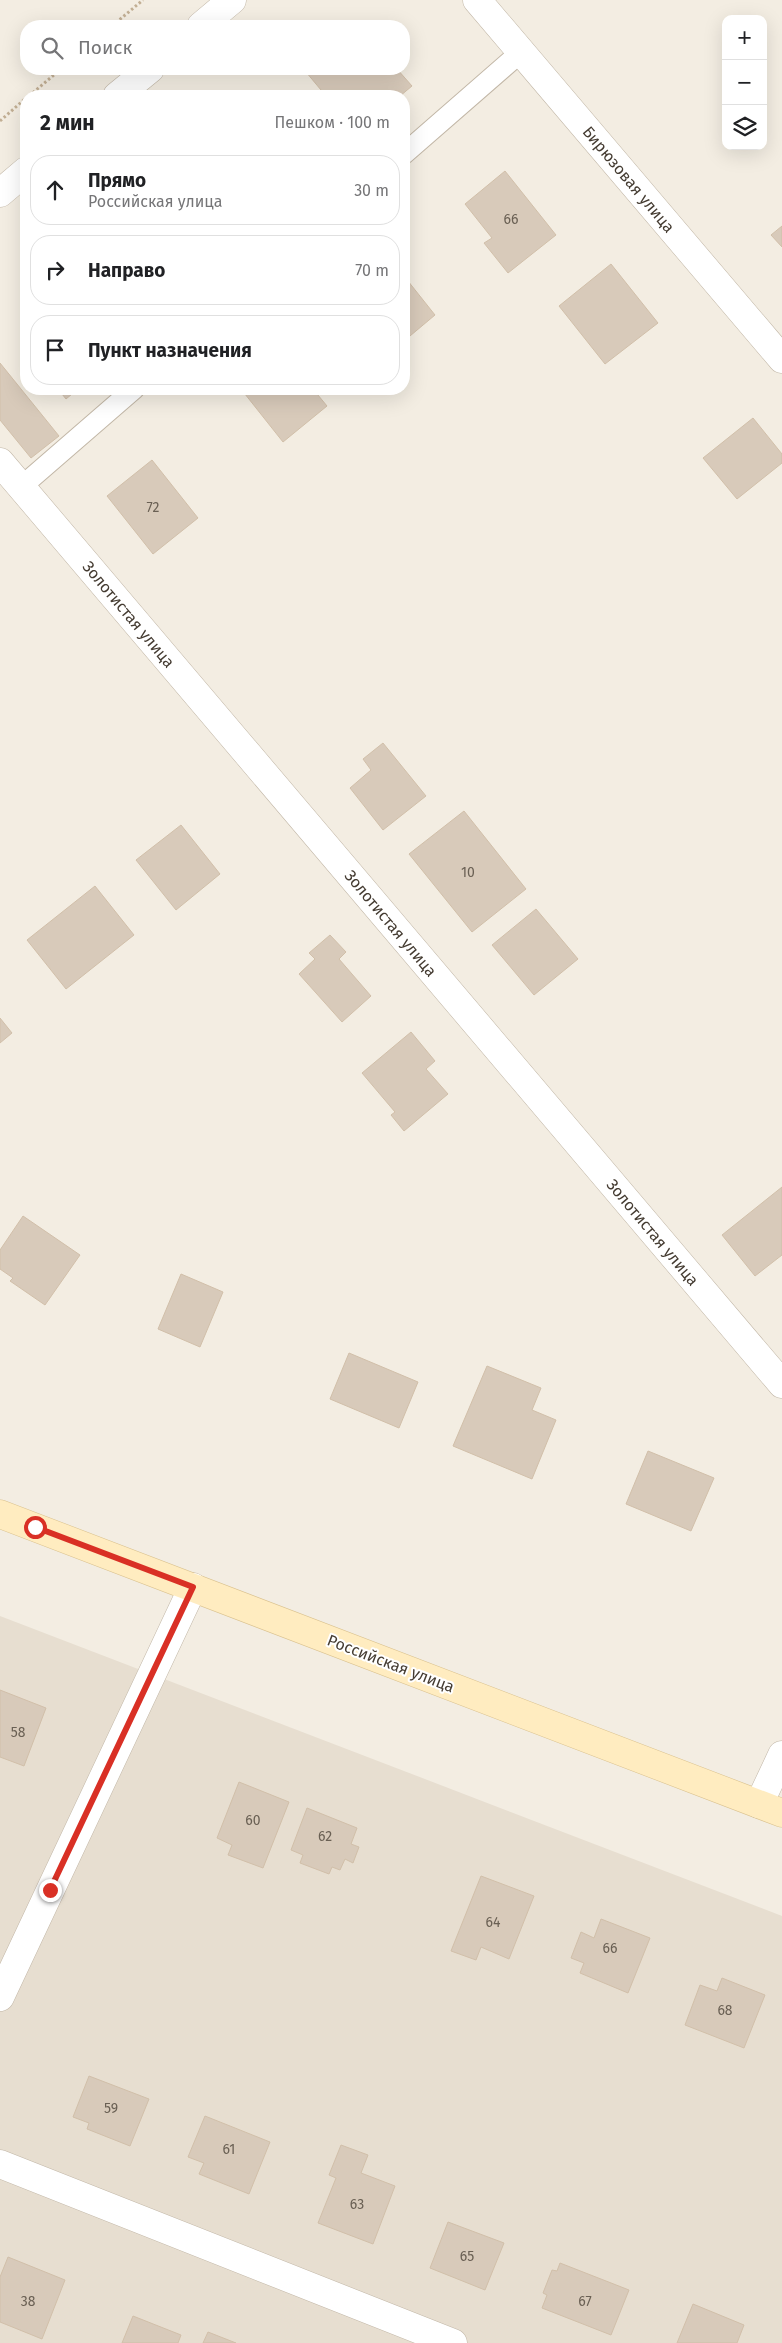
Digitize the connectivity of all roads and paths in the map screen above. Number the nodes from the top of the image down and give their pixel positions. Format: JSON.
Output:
{"nodes":[{"id":1,"x":143,"y":0,"type":"edge"},
{"id":2,"x":232,"y":0,"type":"edge"},
{"id":3,"x":477,"y":0,"type":"edge"},
{"id":4,"x":119,"y":20,"type":"edge"},
{"id":5,"x":208,"y":20,"type":"edge"},
{"id":6,"x":521,"y":52,"type":"junction"},
{"id":7,"x":54,"y":75,"type":"edge"},
{"id":8,"x":142,"y":75,"type":"edge"},
{"id":9,"x":36,"y":90,"type":"edge"},
{"id":10,"x":124,"y":90,"type":"edge"},
{"id":11,"x":20,"y":104,"type":"edge"},
{"id":12,"x":0,"y":120,"type":"edge"},
{"id":13,"x":410,"y":149,"type":"edge"},
{"id":14,"x":20,"y":176,"type":"edge"},
{"id":15,"x":0,"y":193,"type":"edge"},
{"id":16,"x":782,"y":358,"type":"edge"},
{"id":17,"x":127,"y":395,"type":"edge"},
{"id":18,"x":0,"y":462,"type":"edge"},
{"id":19,"x":21,"y":487,"type":"junction"},
{"id":20,"x":782,"y":1384,"type":"edge"},
{"id":21,"x":0,"y":1514,"type":"edge"},
{"id":22,"x":193,"y":1587,"type":"junction"},
{"id":23,"x":782,"y":1755,"type":"edge"},
{"id":24,"x":770,"y":1809,"type":"edge"},
{"id":25,"x":0,"y":1996,"type":"edge"},
{"id":26,"x":0,"y":2164,"type":"edge"},
{"id":27,"x":453,"y":2343,"type":"edge"}],
"edges":[{"from":1,"to":4,"type":"path"},
{"from":2,"to":5,"type":"street"},
{"from":3,"to":6,"type":"street","name":"Бирюзовая улица"},
{"from":6,"to":13,"type":"lane"},
{"from":6,"to":16,"type":"street","name":"Бирюзовая улица"},
{"from":7,"to":9,"type":"path"},
{"from":8,"to":10,"type":"street"},
{"from":11,"to":12,"type":"path"},
{"from":14,"to":15,"type":"street"},
{"from":17,"to":19,"type":"lane"},
{"from":18,"to":19,"type":"street","name":"Золотистая улица"},
{"from":19,"to":20,"type":"street","name":"Золотистая улица"},
{"from":21,"to":22,"type":"main road","name":"Российская улица"},
{"from":22,"to":24,"type":"main road","name":"Российская улица"},
{"from":22,"to":25,"type":"street"},
{"from":23,"to":24,"type":"street"},
{"from":26,"to":27,"type":"street"}]}
